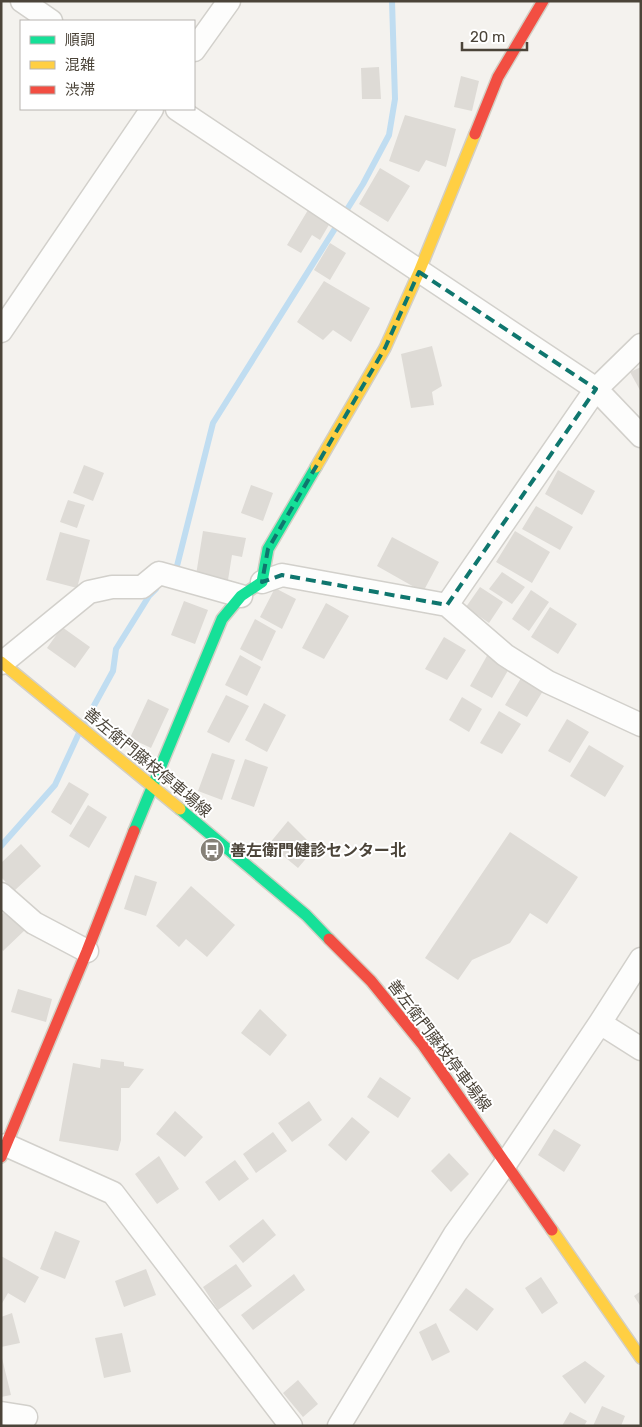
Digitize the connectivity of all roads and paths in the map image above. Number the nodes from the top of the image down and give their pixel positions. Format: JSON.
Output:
{"nodes":[{"id":1,"x":22,"y":1,"type":"edge"},
{"id":2,"x":229,"y":1,"type":"edge"},
{"id":3,"x":542,"y":1,"type":"edge"},
{"id":4,"x":49,"y":20,"type":"edge"},
{"id":5,"x":195,"y":49,"type":"edge"},
{"id":6,"x":151,"y":110,"type":"edge"},
{"id":7,"x":178,"y":110,"type":"edge"},
{"id":8,"x":419,"y":272,"type":"junction"},
{"id":9,"x":1,"y":332,"type":"edge"},
{"id":10,"x":641,"y":344,"type":"edge"},
{"id":11,"x":596,"y":389,"type":"junction"},
{"id":12,"x":641,"y":436,"type":"edge"},
{"id":13,"x":262,"y":582,"type":"junction"},
{"id":14,"x":241,"y":596,"type":"junction"},
{"id":15,"x":447,"y":605,"type":"junction"},
{"id":16,"x":2,"y":663,"type":"edge"},
{"id":17,"x":641,"y":725,"type":"edge"},
{"id":18,"x":152,"y":785,"type":"junction"},
{"id":19,"x":1,"y":894,"type":"edge"},
{"id":20,"x":87,"y":951,"type":"junction"},
{"id":21,"x":641,"y":959,"type":"edge"},
{"id":22,"x":600,"y":1023,"type":"junction"},
{"id":23,"x":641,"y":1049,"type":"edge"},
{"id":24,"x":4,"y":1151,"type":"edge"},
{"id":25,"x":506,"y":1163,"type":"junction"},
{"id":26,"x":641,"y":1358,"type":"edge"},
{"id":27,"x":1,"y":1413,"type":"edge"},
{"id":28,"x":26,"y":1416,"type":"dead end"},
{"id":29,"x":290,"y":1426,"type":"edge"},
{"id":30,"x":339,"y":1426,"type":"edge"}],
"edges":[{"from":1,"to":4,"type":"street"},
{"from":2,"to":5,"type":"street"},
{"from":3,"to":8,"type":"street"},
{"from":6,"to":9,"type":"street"},
{"from":7,"to":8,"type":"street"},
{"from":8,"to":11,"type":"street"},
{"from":8,"to":13,"type":"street"},
{"from":10,"to":11,"type":"street"},
{"from":11,"to":12,"type":"street"},
{"from":11,"to":15,"type":"street"},
{"from":13,"to":14,"type":"street"},
{"from":13,"to":15,"type":"street"},
{"from":14,"to":16,"type":"street"},
{"from":14,"to":18,"type":"street"},
{"from":15,"to":17,"type":"street"},
{"from":16,"to":18,"type":"street","name":"善左衛門藤枝停車場線"},
{"from":18,"to":20,"type":"street"},
{"from":18,"to":25,"type":"street","name":"善左衛門藤枝停車場線"},
{"from":19,"to":20,"type":"street"},
{"from":20,"to":24,"type":"street"},
{"from":21,"to":22,"type":"street"},
{"from":22,"to":23,"type":"street"},
{"from":22,"to":25,"type":"street"},
{"from":24,"to":29,"type":"street"},
{"from":25,"to":26,"type":"street","name":"善左衛門藤枝停車場線"},
{"from":25,"to":30,"type":"street"},
{"from":27,"to":28,"type":"street"}]}
